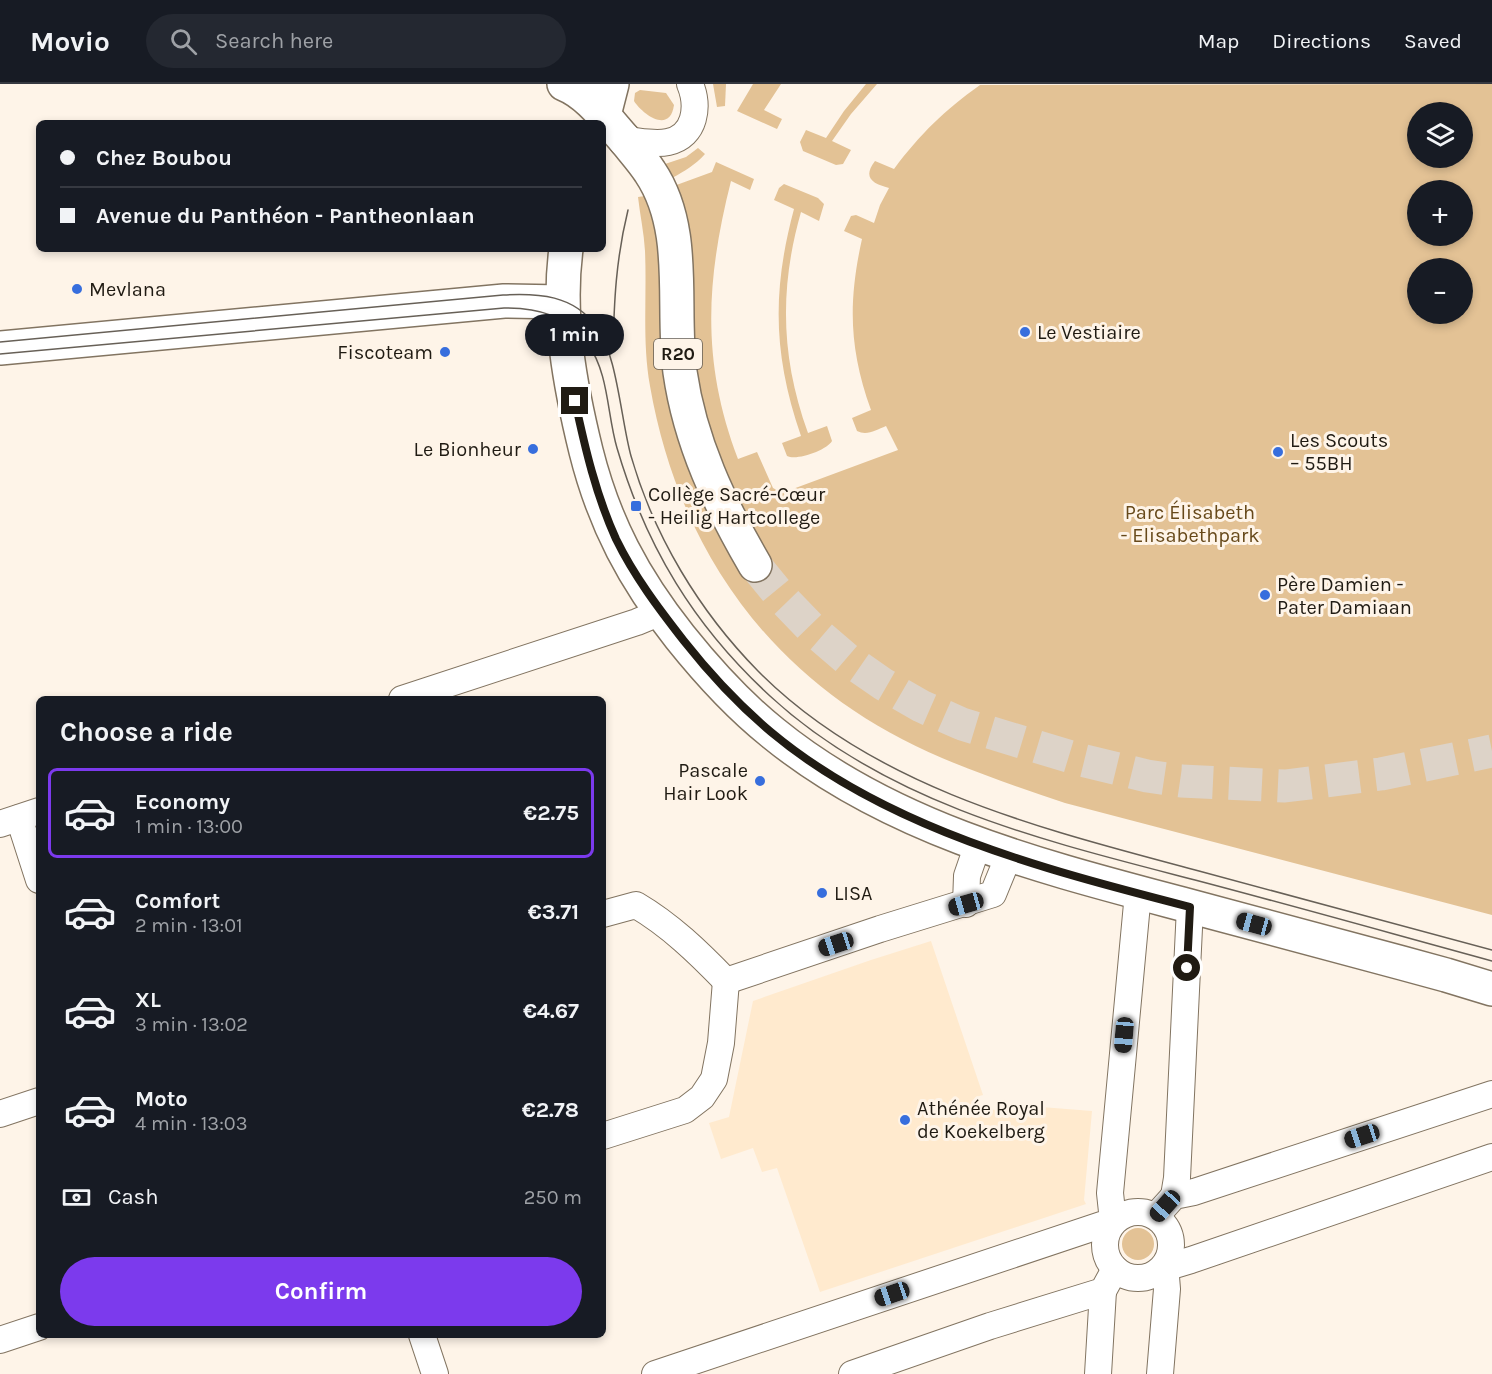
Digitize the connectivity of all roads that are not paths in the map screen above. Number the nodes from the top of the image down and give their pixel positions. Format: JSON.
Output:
{"nodes":[{"id":1,"x":564,"y":84,"type":"edge"},
{"id":2,"x":612,"y":84,"type":"edge"},
{"id":3,"x":690,"y":84,"type":"edge"},
{"id":4,"x":605,"y":120,"type":"edge"},
{"id":5,"x":610,"y":126,"type":"edge"},
{"id":6,"x":566,"y":252,"type":"edge"},
{"id":7,"x":562,"y":302,"type":"junction"},
{"id":8,"x":0,"y":348,"type":"edge"},
{"id":9,"x":755,"y":565,"type":"tunnel mouth"},
{"id":10,"x":661,"y":612,"type":"junction"},
{"id":11,"x":411,"y":696,"type":"edge"},
{"id":12,"x":19,"y":818,"type":"edge"},
{"id":13,"x":978,"y":844,"type":"junction"},
{"id":14,"x":1009,"y":855,"type":"junction"},
{"id":15,"x":36,"y":871,"type":"edge"},
{"id":16,"x":1138,"y":893,"type":"junction"},
{"id":17,"x":966,"y":904,"type":"junction"},
{"id":18,"x":1190,"y":907,"type":"junction"},
{"id":19,"x":606,"y":913,"type":"edge"},
{"id":20,"x":726,"y":981,"type":"junction"},
{"id":21,"x":1492,"y":989,"type":"edge"},
{"id":22,"x":1492,"y":1094,"type":"edge"},
{"id":23,"x":36,"y":1102,"type":"edge"},
{"id":24,"x":0,"y":1114,"type":"edge"},
{"id":25,"x":606,"y":1135,"type":"edge"},
{"id":26,"x":1492,"y":1157,"type":"edge"},
{"id":27,"x":1174,"y":1196,"type":"junction"},
{"id":28,"x":1156,"y":1216,"type":"junction"},
{"id":29,"x":1113,"y":1221,"type":"junction"},
{"id":30,"x":1165,"y":1265,"type":"junction"},
{"id":31,"x":1109,"y":1280,"type":"junction"},
{"id":32,"x":36,"y":1328,"type":"edge"},
{"id":33,"x":423,"y":1338,"type":"edge"},
{"id":34,"x":0,"y":1340,"type":"edge"},
{"id":35,"x":435,"y":1374,"type":"edge"},
{"id":36,"x":656,"y":1374,"type":"edge"},
{"id":37,"x":852,"y":1374,"type":"edge"},
{"id":38,"x":1098,"y":1374,"type":"edge"},
{"id":39,"x":1160,"y":1374,"type":"edge"}],
"edges":[{"from":1,"to":4,"type":"main road","number":"R20"},
{"from":2,"to":5,"type":"main road"},
{"from":3,"to":5,"type":"street"},
{"from":5,"to":9,"type":"main road","number":"R20"},
{"from":6,"to":7,"type":"main road"},
{"from":7,"to":8,"type":"main road"},
{"from":7,"to":10,"type":"main road"},
{"from":10,"to":11,"type":"street"},
{"from":10,"to":13,"type":"main road"},
{"from":12,"to":15,"type":"street"},
{"from":13,"to":14,"type":"main road"},
{"from":13,"to":17,"type":"street"},
{"from":14,"to":16,"type":"main road"},
{"from":14,"to":17,"type":"street"},
{"from":16,"to":18,"type":"main road"},
{"from":16,"to":29,"type":"street"},
{"from":17,"to":20,"type":"street"},
{"from":18,"to":21,"type":"main road"},
{"from":18,"to":27,"type":"street"},
{"from":19,"to":20,"type":"street"},
{"from":20,"to":25,"type":"street"},
{"from":22,"to":27,"type":"street"},
{"from":23,"to":24,"type":"street"},
{"from":26,"to":30,"type":"street"},
{"from":27,"to":28,"type":"street"},
{"from":28,"to":29,"type":"street"},
{"from":28,"to":30,"type":"street"},
{"from":29,"to":31,"type":"street"},
{"from":29,"to":36,"type":"street"},
{"from":30,"to":31,"type":"street"},
{"from":30,"to":39,"type":"street"},
{"from":31,"to":37,"type":"street"},
{"from":31,"to":38,"type":"street"},
{"from":32,"to":34,"type":"street"},
{"from":33,"to":35,"type":"street"}]}
